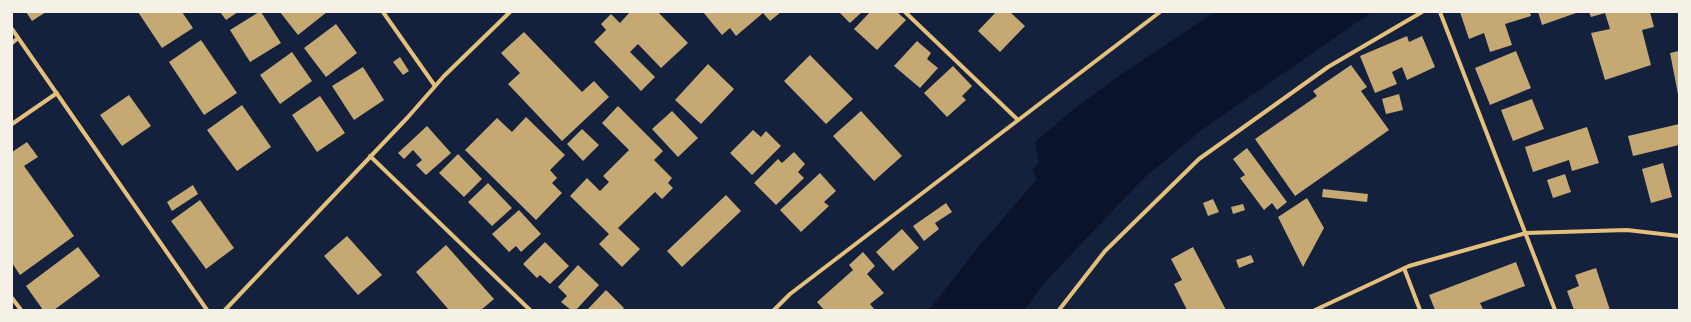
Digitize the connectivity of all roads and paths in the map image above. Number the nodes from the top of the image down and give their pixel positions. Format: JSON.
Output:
{"nodes":[{"id":1,"x":383,"y":12,"type":"edge"},
{"id":2,"x":510,"y":12,"type":"edge"},
{"id":3,"x":905,"y":12,"type":"edge"},
{"id":4,"x":1160,"y":12,"type":"edge"},
{"id":5,"x":1422,"y":12,"type":"edge"},
{"id":6,"x":1440,"y":12,"type":"edge"},
{"id":7,"x":12,"y":29,"type":"edge"},
{"id":8,"x":18,"y":38,"type":"junction"},
{"id":9,"x":12,"y":43,"type":"edge"},
{"id":10,"x":435,"y":86,"type":"junction"},
{"id":11,"x":57,"y":93,"type":"junction"},
{"id":12,"x":1018,"y":120,"type":"junction"},
{"id":13,"x":12,"y":124,"type":"edge"},
{"id":14,"x":370,"y":156,"type":"junction"},
{"id":15,"x":1526,"y":233,"type":"junction"},
{"id":16,"x":1679,"y":236,"type":"edge"},
{"id":17,"x":1404,"y":268,"type":"junction"},
{"id":18,"x":12,"y":298,"type":"edge"},
{"id":19,"x":22,"y":310,"type":"edge"},
{"id":20,"x":207,"y":310,"type":"edge"},
{"id":21,"x":225,"y":310,"type":"edge"},
{"id":22,"x":530,"y":310,"type":"edge"},
{"id":23,"x":774,"y":310,"type":"edge"},
{"id":24,"x":1059,"y":310,"type":"edge"},
{"id":25,"x":1315,"y":310,"type":"edge"},
{"id":26,"x":1420,"y":310,"type":"edge"},
{"id":27,"x":1555,"y":310,"type":"edge"}],
"edges":[{"from":1,"to":10,"type":"street"},
{"from":2,"to":10,"type":"street"},
{"from":3,"to":12,"type":"street"},
{"from":4,"to":12,"type":"street"},
{"from":5,"to":24,"type":"street"},
{"from":6,"to":15,"type":"street"},
{"from":7,"to":8,"type":"street"},
{"from":8,"to":9,"type":"street"},
{"from":8,"to":11,"type":"street"},
{"from":10,"to":14,"type":"street"},
{"from":11,"to":13,"type":"street"},
{"from":11,"to":20,"type":"street"},
{"from":12,"to":23,"type":"street"},
{"from":14,"to":21,"type":"street"},
{"from":14,"to":22,"type":"street"},
{"from":15,"to":16,"type":"street"},
{"from":15,"to":17,"type":"street"},
{"from":15,"to":27,"type":"street"},
{"from":17,"to":25,"type":"street"},
{"from":17,"to":26,"type":"street"},
{"from":18,"to":19,"type":"street"}]}
